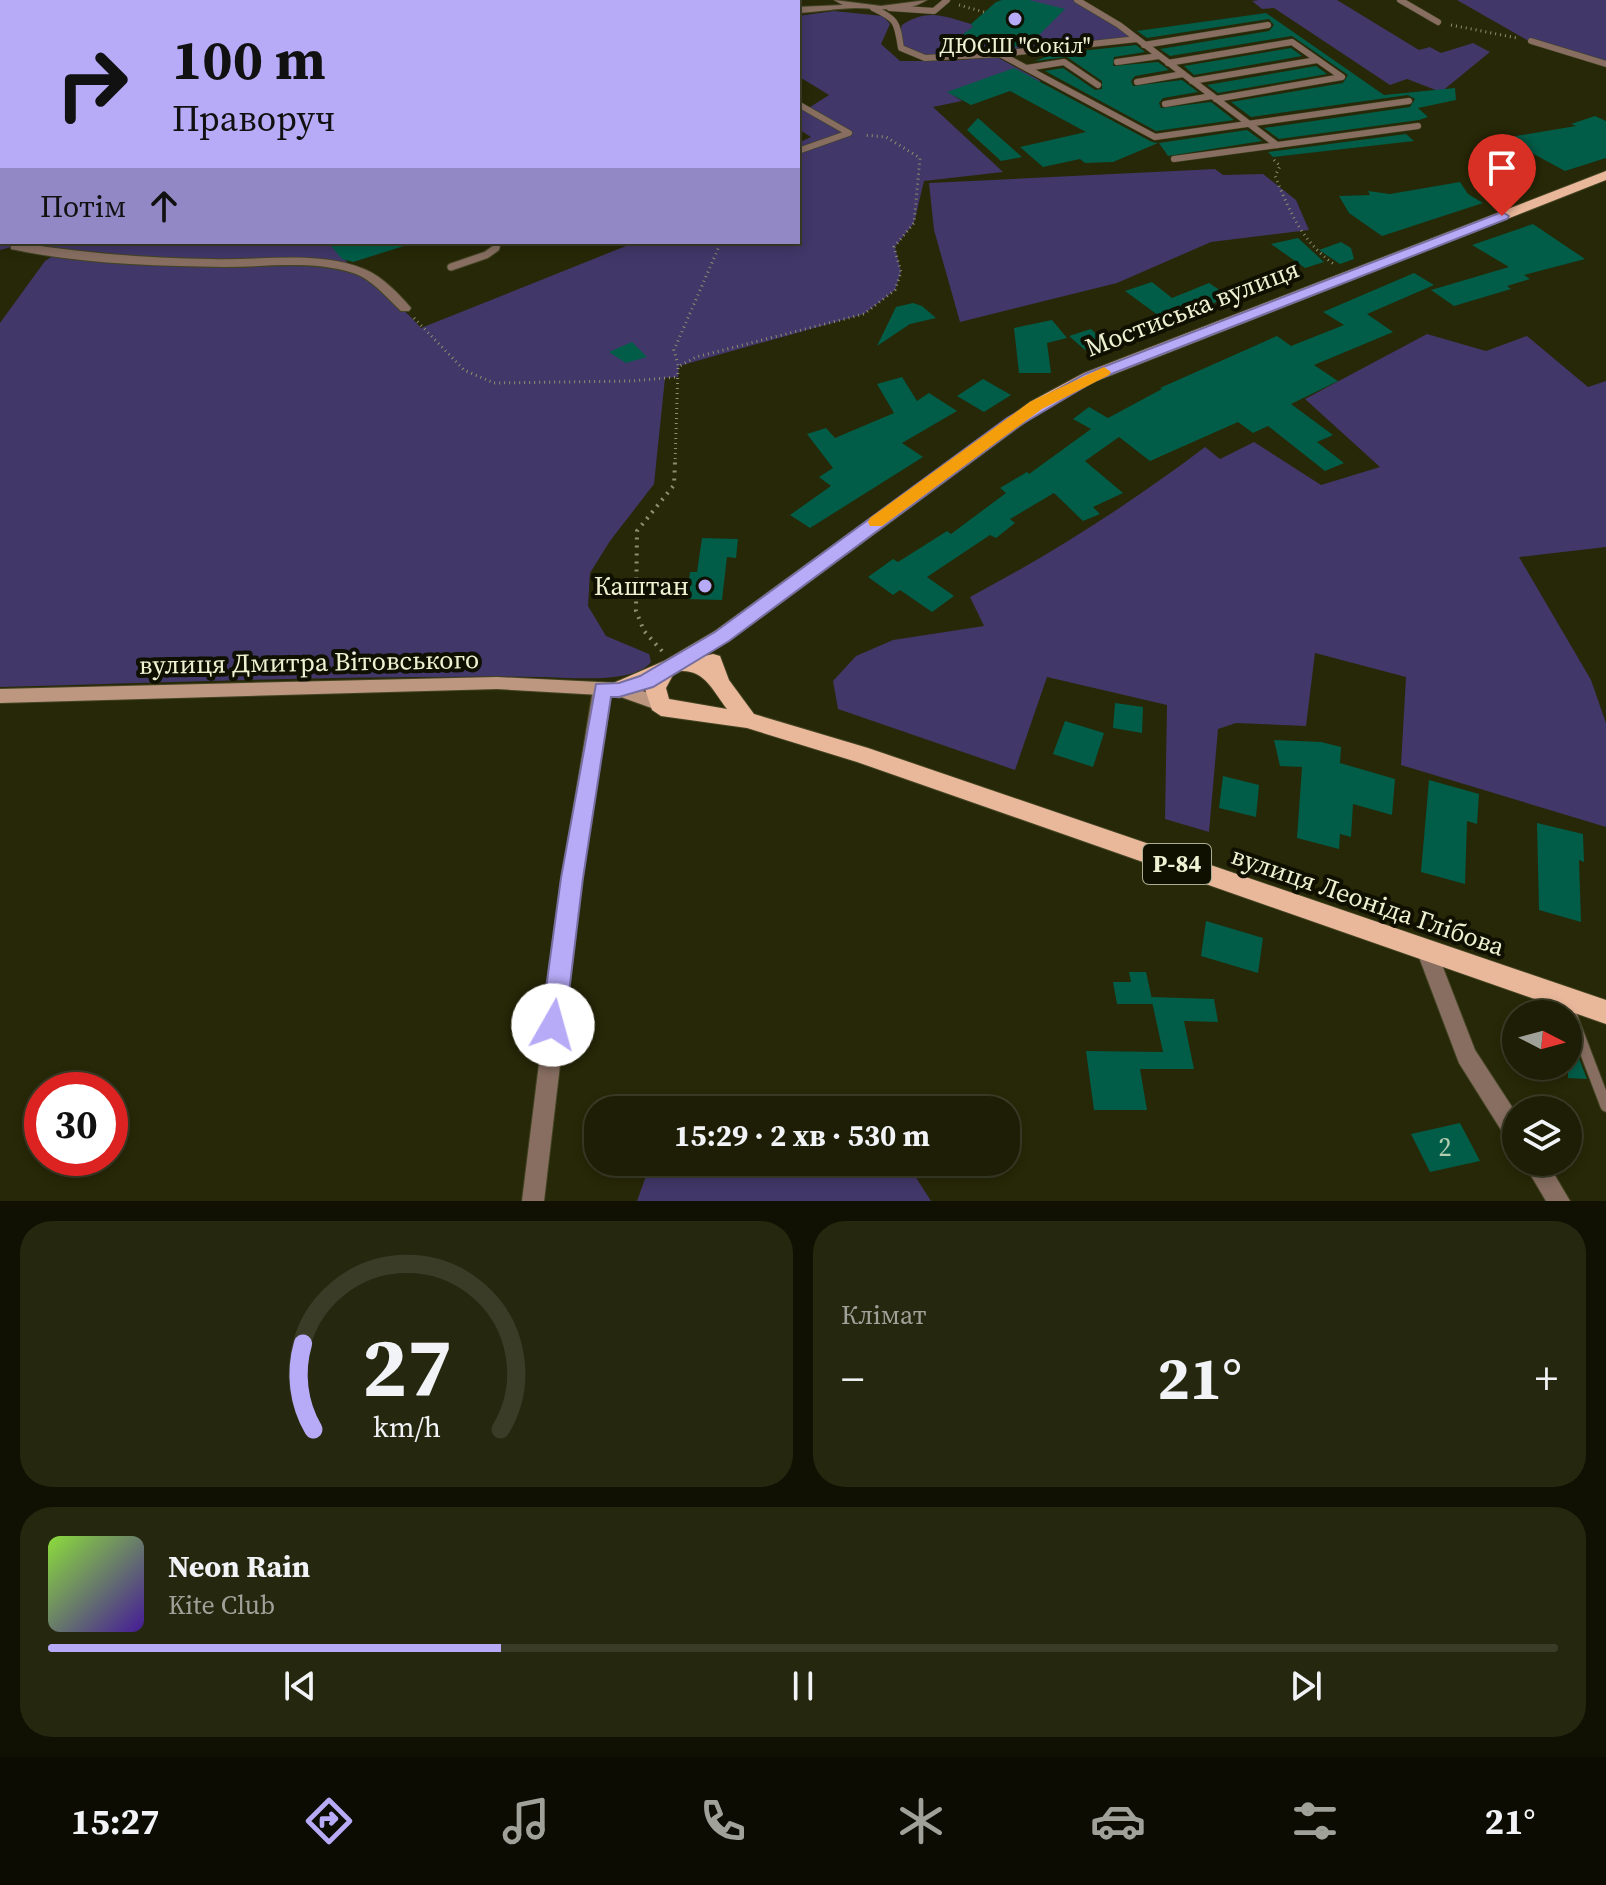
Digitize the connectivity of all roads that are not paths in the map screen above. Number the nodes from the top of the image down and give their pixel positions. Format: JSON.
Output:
{"nodes":[{"id":1,"x":813,"y":0,"type":"edge"},
{"id":2,"x":839,"y":0,"type":"edge"},
{"id":3,"x":947,"y":0,"type":"edge"},
{"id":4,"x":1077,"y":0,"type":"edge"},
{"id":5,"x":1400,"y":0,"type":"edge"},
{"id":6,"x":918,"y":4,"type":"edge"},
{"id":7,"x":860,"y":6,"type":"junction"},
{"id":8,"x":873,"y":8,"type":"junction"},
{"id":9,"x":801,"y":9,"type":"edge"},
{"id":10,"x":1438,"y":22,"type":"road end"},
{"id":11,"x":1268,"y":25,"type":"dead end"},
{"id":12,"x":898,"y":26,"type":"junction"},
{"id":13,"x":1137,"y":39,"type":"junction"},
{"id":14,"x":1531,"y":41,"type":"road end"},
{"id":15,"x":1144,"y":45,"type":"junction"},
{"id":16,"x":1000,"y":54,"type":"junction"},
{"id":17,"x":1159,"y":56,"type":"junction"},
{"id":18,"x":1317,"y":60,"type":"junction"},
{"id":19,"x":1117,"y":62,"type":"dead end"},
{"id":20,"x":1168,"y":63,"type":"junction"},
{"id":21,"x":1606,"y":64,"type":"edge"},
{"id":22,"x":1027,"y":68,"type":"junction"},
{"id":23,"x":1183,"y":74,"type":"junction"},
{"id":24,"x":1192,"y":81,"type":"junction"},
{"id":25,"x":1137,"y":82,"type":"dead end"},
{"id":26,"x":1098,"y":85,"type":"dead end"},
{"id":27,"x":1214,"y":97,"type":"junction"},
{"id":28,"x":1409,"y":101,"type":"dead end"},
{"id":29,"x":1165,"y":104,"type":"dead end"},
{"id":30,"x":800,"y":105,"type":"edge"},
{"id":31,"x":1246,"y":122,"type":"junction"},
{"id":32,"x":1418,"y":126,"type":"dead end"},
{"id":33,"x":1277,"y":145,"type":"junction"},
{"id":34,"x":800,"y":150,"type":"edge"},
{"id":35,"x":1174,"y":159,"type":"dead end"},
{"id":36,"x":1606,"y":175,"type":"edge"},
{"id":37,"x":21,"y":244,"type":"edge"},
{"id":38,"x":497,"y":244,"type":"edge"},
{"id":39,"x":0,"y":250,"type":"edge"},
{"id":40,"x":451,"y":267,"type":"dead end"},
{"id":41,"x":405,"y":308,"type":"road end"},
{"id":42,"x":722,"y":636,"type":"junction"},
{"id":43,"x":669,"y":666,"type":"junction"},
{"id":44,"x":718,"y":678,"type":"junction"},
{"id":45,"x":611,"y":690,"type":"junction"},
{"id":46,"x":0,"y":696,"type":"edge"},
{"id":47,"x":660,"y":704,"type":"junction"},
{"id":48,"x":696,"y":715,"type":"junction"},
{"id":49,"x":747,"y":720,"type":"junction"},
{"id":50,"x":1427,"y":952,"type":"junction"},
{"id":51,"x":1565,"y":997,"type":"junction"},
{"id":52,"x":1606,"y":1012,"type":"edge"},
{"id":53,"x":1606,"y":1106,"type":"edge"},
{"id":54,"x":1502,"y":1111,"type":"edge"},
{"id":55,"x":1543,"y":1176,"type":"edge"},
{"id":56,"x":533,"y":1201,"type":"edge"},
{"id":57,"x":1559,"y":1201,"type":"edge"}],
"edges":[{"from":1,"to":9,"type":"street"},
{"from":2,"to":7,"type":"street"},
{"from":3,"to":6,"type":"lane"},
{"from":4,"to":13,"type":"lane"},
{"from":5,"to":10,"type":"lane"},
{"from":6,"to":8,"type":"street"},
{"from":6,"to":12,"type":"lane"},
{"from":7,"to":8,"type":"street"},
{"from":7,"to":9,"type":"street"},
{"from":8,"to":12,"type":"lane"},
{"from":11,"to":15,"type":"lane"},
{"from":12,"to":16,"type":"lane"},
{"from":13,"to":15,"type":"lane"},
{"from":13,"to":16,"type":"lane"},
{"from":14,"to":21,"type":"lane"},
{"from":15,"to":17,"type":"lane"},
{"from":16,"to":22,"type":"lane"},
{"from":17,"to":19,"type":"lane"},
{"from":17,"to":20,"type":"lane"},
{"from":18,"to":20,"type":"lane"},
{"from":18,"to":24,"type":"lane"},
{"from":18,"to":27,"type":"lane"},
{"from":20,"to":23,"type":"lane"},
{"from":22,"to":26,"type":"lane"},
{"from":22,"to":31,"type":"lane"},
{"from":23,"to":24,"type":"lane"},
{"from":23,"to":25,"type":"lane"},
{"from":24,"to":27,"type":"lane"},
{"from":27,"to":29,"type":"lane"},
{"from":27,"to":31,"type":"lane"},
{"from":28,"to":31,"type":"lane"},
{"from":30,"to":34,"type":"lane"},
{"from":31,"to":33,"type":"lane"},
{"from":32,"to":33,"type":"lane"},
{"from":33,"to":35,"type":"lane"},
{"from":36,"to":42,"type":"main road","name":"Мостиська вулиця"},
{"from":37,"to":39,"type":"street"},
{"from":37,"to":41,"type":"street"},
{"from":38,"to":40,"type":"lane"},
{"from":42,"to":43,"type":"main road","name":"Мостиська вулиця"},
{"from":42,"to":44,"type":"main road"},
{"from":43,"to":44,"type":"main road"},
{"from":43,"to":45,"type":"main road","name":"Мостиська вулиця"},
{"from":43,"to":47,"type":"main road"},
{"from":44,"to":48,"type":"main road"},
{"from":44,"to":49,"type":"main road"},
{"from":45,"to":46,"type":"main road","name":"вулиця Дмитра Вітовського"},
{"from":45,"to":47,"type":"main road","name":"вулиця Дмитра Вітовського"},
{"from":45,"to":56,"type":"street"},
{"from":47,"to":48,"type":"main road"},
{"from":48,"to":49,"type":"main road","name":"вулиця Леоніда Глібова"},
{"from":49,"to":50,"type":"main road","name":"вулиця Леоніда Глібова","number":"Р-84"},
{"from":50,"to":51,"type":"main road","name":"вулиця Леоніда Глібова","number":"Р-84"},
{"from":50,"to":54,"type":"street"},
{"from":51,"to":52,"type":"main road","name":"вулиця Леоніда Глібова","number":"Р-84"},
{"from":51,"to":53,"type":"lane"},
{"from":55,"to":57,"type":"street"}]}
